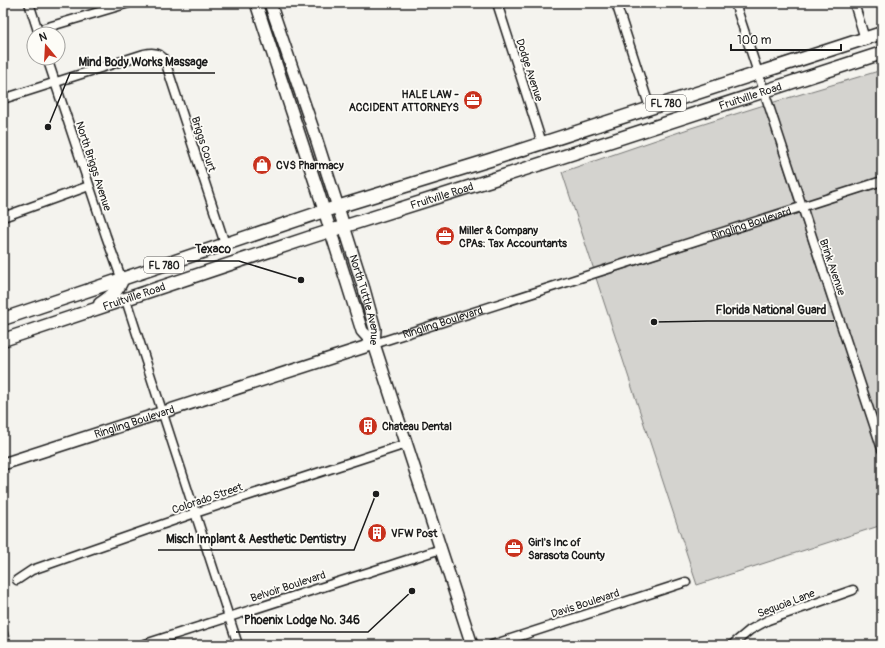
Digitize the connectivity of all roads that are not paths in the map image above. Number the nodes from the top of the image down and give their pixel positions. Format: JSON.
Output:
{"nodes":[{"id":1,"x":29,"y":3,"type":"edge"},
{"id":2,"x":129,"y":3,"type":"edge"},
{"id":3,"x":256,"y":3,"type":"edge"},
{"id":4,"x":270,"y":3,"type":"edge"},
{"id":5,"x":497,"y":3,"type":"edge"},
{"id":6,"x":616,"y":3,"type":"edge"},
{"id":7,"x":735,"y":3,"type":"edge"},
{"id":8,"x":854,"y":3,"type":"edge"},
{"id":9,"x":37,"y":26,"type":"edge"},
{"id":10,"x":58,"y":26,"type":"edge"},
{"id":11,"x":882,"y":33,"type":"edge"},
{"id":12,"x":865,"y":39,"type":"junction"},
{"id":13,"x":882,"y":53,"type":"edge"},
{"id":14,"x":50,"y":66,"type":"edge"},
{"id":15,"x":757,"y":74,"type":"junction"},
{"id":16,"x":55,"y":83,"type":"junction"},
{"id":17,"x":764,"y":92,"type":"junction"},
{"id":18,"x":3,"y":99,"type":"edge"},
{"id":19,"x":650,"y":108,"type":"junction"},
{"id":20,"x":542,"y":143,"type":"junction"},
{"id":21,"x":882,"y":181,"type":"edge"},
{"id":22,"x":89,"y":186,"type":"junction"},
{"id":23,"x":338,"y":207,"type":"junction"},
{"id":24,"x":801,"y":208,"type":"junction"},
{"id":25,"x":324,"y":211,"type":"junction"},
{"id":26,"x":3,"y":217,"type":"edge"},
{"id":27,"x":344,"y":227,"type":"junction"},
{"id":28,"x":330,"y":231,"type":"junction"},
{"id":29,"x":225,"y":244,"type":"junction"},
{"id":30,"x":122,"y":280,"type":"junction"},
{"id":31,"x":126,"y":300,"type":"junction"},
{"id":32,"x":87,"y":313,"type":"junction"},
{"id":33,"x":3,"y":319,"type":"edge"},
{"id":34,"x":3,"y":340,"type":"edge"},
{"id":35,"x":374,"y":344,"type":"junction"},
{"id":36,"x":162,"y":413,"type":"junction"},
{"id":37,"x":406,"y":444,"type":"junction"},
{"id":38,"x":882,"y":449,"type":"edge"},
{"id":39,"x":3,"y":464,"type":"edge"},
{"id":40,"x":195,"y":513,"type":"junction"},
{"id":41,"x":441,"y":549,"type":"junction"},
{"id":42,"x":17,"y":580,"type":"dead end"},
{"id":43,"x":686,"y":582,"type":"dead end"},
{"id":44,"x":853,"y":590,"type":"dead end"},
{"id":45,"x":228,"y":617,"type":"junction"},
{"id":46,"x":142,"y":645,"type":"edge"},
{"id":47,"x":238,"y":645,"type":"edge"},
{"id":48,"x":472,"y":645,"type":"edge"},
{"id":49,"x":492,"y":645,"type":"edge"},
{"id":50,"x":732,"y":645,"type":"edge"}],
"edges":[{"from":1,"to":9,"type":"street"},
{"from":2,"to":10,"type":"street"},
{"from":3,"to":25,"type":"main road","name":"North Tuttle Avenue"},
{"from":4,"to":23,"type":"main road","name":"North Tuttle Avenue"},
{"from":5,"to":20,"type":"street","name":"Dodge Avenue"},
{"from":6,"to":19,"type":"street"},
{"from":7,"to":15,"type":"street","name":"Brink Avenue"},
{"from":8,"to":12,"type":"street"},
{"from":11,"to":12,"type":"main road","name":"Fruitville Road","number":"FL 780"},
{"from":12,"to":15,"type":"main road","name":"Fruitville Road","number":"FL 780"},
{"from":13,"to":17,"type":"main road","name":"Fruitville Road","number":"FL 780"},
{"from":14,"to":16,"type":"street","name":"North Briggs Avenue"},
{"from":15,"to":17,"type":"street","name":"Brink Avenue"},
{"from":15,"to":19,"type":"main road","name":"Fruitville Road","number":"FL 780"},
{"from":16,"to":18,"type":"street"},
{"from":16,"to":22,"type":"street","name":"North Briggs Avenue"},
{"from":16,"to":29,"type":"street","name":"Briggs Court"},
{"from":17,"to":24,"type":"street","name":"Brink Avenue"},
{"from":17,"to":27,"type":"main road","name":"Fruitville Road","number":"FL 780"},
{"from":19,"to":20,"type":"main road","name":"Fruitville Road","number":"FL 780"},
{"from":20,"to":23,"type":"main road","name":"Fruitville Road","number":"FL 780"},
{"from":21,"to":24,"type":"street","name":"Ringling Boulevard"},
{"from":22,"to":26,"type":"street"},
{"from":22,"to":30,"type":"street","name":"North Briggs Avenue"},
{"from":23,"to":25,"type":"main road","name":"Fruitville Road","number":"FL 780"},
{"from":23,"to":27,"type":"main road","name":"North Tuttle Avenue"},
{"from":24,"to":35,"type":"street","name":"Ringling Boulevard"},
{"from":24,"to":38,"type":"street","name":"Brink Avenue"},
{"from":25,"to":28,"type":"main road","name":"North Tuttle Avenue"},
{"from":25,"to":29,"type":"main road","name":"Fruitville Road","number":"FL 780"},
{"from":27,"to":28,"type":"main road","name":"Fruitville Road","number":"FL 780"},
{"from":27,"to":35,"type":"main road","name":"North Tuttle Avenue"},
{"from":28,"to":31,"type":"main road","name":"Fruitville Road","number":"FL 780"},
{"from":28,"to":35,"type":"main road","name":"North Tuttle Avenue"},
{"from":29,"to":30,"type":"main road","name":"Fruitville Road","number":"FL 780"},
{"from":30,"to":32,"type":"main road"},
{"from":30,"to":33,"type":"main road","name":"Fruitville Road","number":"FL 780"},
{"from":31,"to":32,"type":"main road","name":"Fruitville Road","number":"FL 780"},
{"from":31,"to":36,"type":"street"},
{"from":32,"to":34,"type":"main road","name":"Fruitville Road","number":"FL 780"},
{"from":35,"to":36,"type":"main road","name":"Ringling Boulevard"},
{"from":35,"to":37,"type":"main road"},
{"from":36,"to":39,"type":"main road","name":"Ringling Boulevard"},
{"from":36,"to":40,"type":"street"},
{"from":37,"to":40,"type":"street","name":"Colorado Street"},
{"from":37,"to":41,"type":"main road"},
{"from":40,"to":42,"type":"street","name":"Colorado Street"},
{"from":40,"to":45,"type":"street"},
{"from":41,"to":45,"type":"street","name":"Belvoir Boulevard"},
{"from":41,"to":48,"type":"main road"},
{"from":43,"to":49,"type":"street","name":"Davis Boulevard"},
{"from":44,"to":50,"type":"street","name":"Sequoia Lane"},
{"from":45,"to":46,"type":"street","name":"Belvoir Boulevard"},
{"from":45,"to":47,"type":"street"}]}
